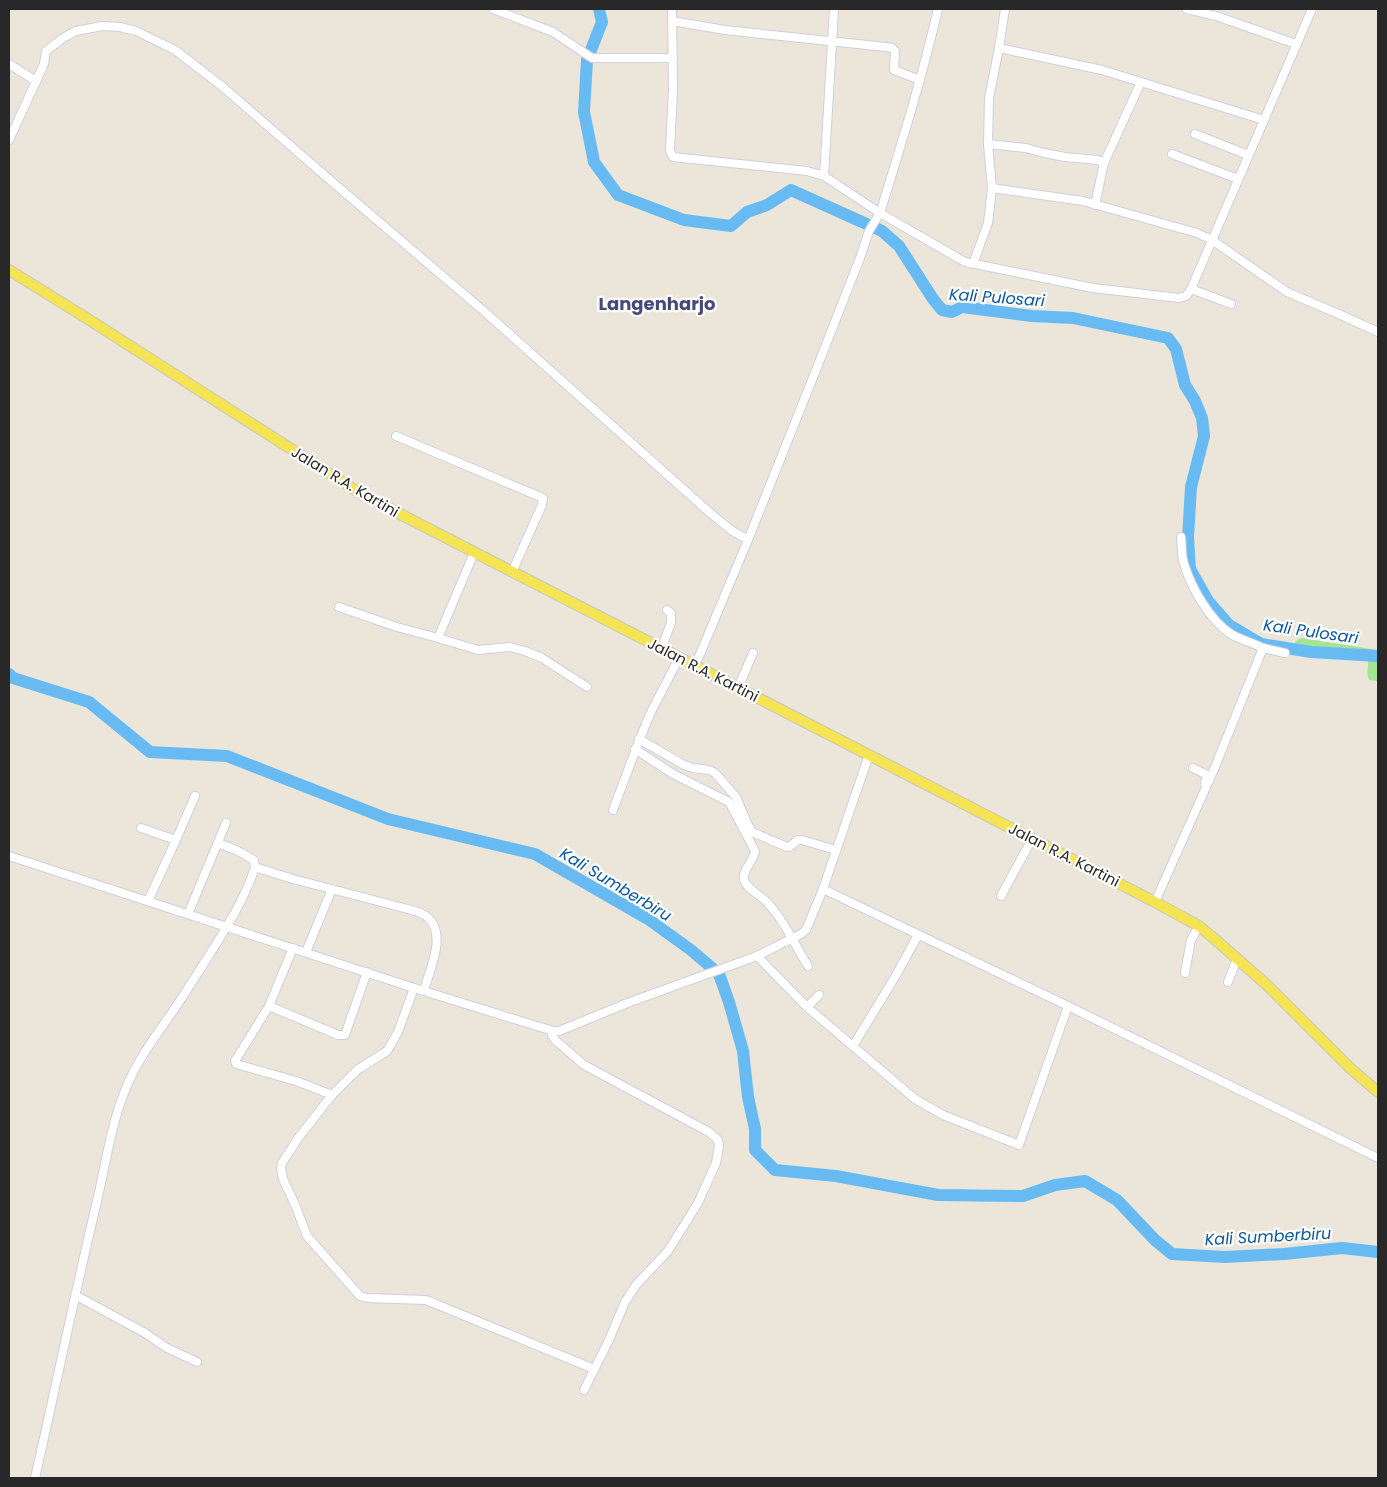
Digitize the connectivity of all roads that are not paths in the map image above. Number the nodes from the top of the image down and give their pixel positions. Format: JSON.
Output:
{"nodes":[{"id":1,"x":493,"y":9,"type":"edge"},
{"id":2,"x":672,"y":9,"type":"edge"},
{"id":3,"x":834,"y":9,"type":"edge"},
{"id":4,"x":938,"y":9,"type":"edge"},
{"id":5,"x":1005,"y":9,"type":"edge"},
{"id":6,"x":1187,"y":9,"type":"edge"},
{"id":7,"x":1312,"y":9,"type":"edge"},
{"id":8,"x":672,"y":21,"type":"junction"},
{"id":9,"x":832,"y":41,"type":"junction"},
{"id":10,"x":1296,"y":44,"type":"junction"},
{"id":11,"x":999,"y":48,"type":"junction"},
{"id":12,"x":673,"y":58,"type":"junction"},
{"id":13,"x":9,"y":64,"type":"edge"},
{"id":14,"x":920,"y":80,"type":"junction"},
{"id":15,"x":36,"y":81,"type":"junction"},
{"id":16,"x":1141,"y":82,"type":"junction"},
{"id":17,"x":1264,"y":120,"type":"junction"},
{"id":18,"x":1196,"y":134,"type":"dead end"},
{"id":19,"x":9,"y":140,"type":"edge"},
{"id":20,"x":988,"y":144,"type":"junction"},
{"id":21,"x":1172,"y":154,"type":"dead end"},
{"id":22,"x":1248,"y":155,"type":"junction"},
{"id":23,"x":1104,"y":163,"type":"junction"},
{"id":24,"x":824,"y":176,"type":"junction"},
{"id":25,"x":1238,"y":179,"type":"junction"},
{"id":26,"x":992,"y":188,"type":"junction"},
{"id":27,"x":1095,"y":205,"type":"junction"},
{"id":28,"x":880,"y":213,"type":"junction"},
{"id":29,"x":1212,"y":240,"type":"junction"},
{"id":30,"x":973,"y":264,"type":"junction"},
{"id":31,"x":9,"y":270,"type":"edge"},
{"id":32,"x":1191,"y":289,"type":"junction"},
{"id":33,"x":1231,"y":304,"type":"dead end"},
{"id":34,"x":1378,"y":332,"type":"edge"},
{"id":35,"x":396,"y":436,"type":"dead end"},
{"id":36,"x":1182,"y":536,"type":"dead end"},
{"id":37,"x":748,"y":540,"type":"junction"},
{"id":38,"x":474,"y":553,"type":"junction"},
{"id":39,"x":512,"y":572,"type":"junction"},
{"id":40,"x":339,"y":607,"type":"dead end"},
{"id":41,"x":667,"y":610,"type":"dead end"},
{"id":42,"x":438,"y":638,"type":"junction"},
{"id":43,"x":1263,"y":648,"type":"junction"},
{"id":44,"x":661,"y":649,"type":"junction"},
{"id":45,"x":1285,"y":652,"type":"dead end"},
{"id":46,"x":752,"y":653,"type":"dead end"},
{"id":47,"x":679,"y":658,"type":"junction"},
{"id":48,"x":695,"y":666,"type":"junction"},
{"id":49,"x":587,"y":688,"type":"dead end"},
{"id":50,"x":738,"y":688,"type":"junction"},
{"id":51,"x":637,"y":744,"type":"junction"},
{"id":52,"x":869,"y":755,"type":"junction"},
{"id":53,"x":1193,"y":768,"type":"dead end"},
{"id":54,"x":195,"y":796,"type":"dead end"},
{"id":55,"x":733,"y":799,"type":"junction"},
{"id":56,"x":613,"y":810,"type":"dead end"},
{"id":57,"x":226,"y":823,"type":"dead end"},
{"id":58,"x":141,"y":828,"type":"dead end"},
{"id":59,"x":1032,"y":839,"type":"junction"},
{"id":60,"x":176,"y":840,"type":"junction"},
{"id":61,"x":218,"y":843,"type":"junction"},
{"id":62,"x":836,"y":850,"type":"junction"},
{"id":63,"x":9,"y":856,"type":"edge"},
{"id":64,"x":255,"y":866,"type":"junction"},
{"id":65,"x":332,"y":889,"type":"junction"},
{"id":66,"x":823,"y":889,"type":"junction"},
{"id":67,"x":1000,"y":896,"type":"dead end"},
{"id":68,"x":148,"y":901,"type":"junction"},
{"id":69,"x":1154,"y":902,"type":"junction"},
{"id":70,"x":188,"y":914,"type":"junction"},
{"id":71,"x":227,"y":926,"type":"junction"},
{"id":72,"x":1199,"y":926,"type":"junction"},
{"id":73,"x":918,"y":935,"type":"junction"},
{"id":74,"x":794,"y":939,"type":"junction"},
{"id":75,"x":293,"y":948,"type":"junction"},
{"id":76,"x":306,"y":952,"type":"junction"},
{"id":77,"x":757,"y":956,"type":"junction"},
{"id":78,"x":1238,"y":959,"type":"junction"},
{"id":79,"x":808,"y":966,"type":"dead end"},
{"id":80,"x":367,"y":972,"type":"junction"},
{"id":81,"x":1185,"y":973,"type":"dead end"},
{"id":82,"x":1228,"y":982,"type":"dead end"},
{"id":83,"x":414,"y":988,"type":"junction"},
{"id":84,"x":424,"y":990,"type":"junction"},
{"id":85,"x":819,"y":995,"type":"dead end"},
{"id":86,"x":269,"y":1006,"type":"junction"},
{"id":87,"x":809,"y":1006,"type":"junction"},
{"id":88,"x":1068,"y":1006,"type":"junction"},
{"id":89,"x":553,"y":1031,"type":"junction"},
{"id":90,"x":853,"y":1046,"type":"junction"},
{"id":91,"x":1378,"y":1092,"type":"edge"},
{"id":92,"x":332,"y":1095,"type":"junction"},
{"id":93,"x":1378,"y":1158,"type":"edge"},
{"id":94,"x":75,"y":1295,"type":"junction"},
{"id":95,"x":197,"y":1362,"type":"dead end"},
{"id":96,"x":592,"y":1369,"type":"junction"},
{"id":97,"x":584,"y":1390,"type":"dead end"},
{"id":98,"x":35,"y":1478,"type":"edge"}],
"edges":[{"from":1,"to":12,"type":"street"},
{"from":2,"to":8,"type":"street"},
{"from":3,"to":9,"type":"street"},
{"from":4,"to":14,"type":"street"},
{"from":5,"to":11,"type":"street"},
{"from":6,"to":10,"type":"street"},
{"from":7,"to":10,"type":"street"},
{"from":8,"to":9,"type":"street"},
{"from":8,"to":12,"type":"street"},
{"from":9,"to":14,"type":"street"},
{"from":9,"to":24,"type":"street"},
{"from":10,"to":17,"type":"street"},
{"from":11,"to":16,"type":"street"},
{"from":11,"to":20,"type":"street"},
{"from":12,"to":24,"type":"street"},
{"from":13,"to":15,"type":"street"},
{"from":14,"to":28,"type":"street"},
{"from":15,"to":19,"type":"street"},
{"from":15,"to":37,"type":"street"},
{"from":16,"to":17,"type":"street"},
{"from":16,"to":23,"type":"street"},
{"from":17,"to":22,"type":"street"},
{"from":18,"to":22,"type":"street"},
{"from":20,"to":23,"type":"street"},
{"from":20,"to":26,"type":"street"},
{"from":21,"to":25,"type":"street"},
{"from":22,"to":25,"type":"street"},
{"from":23,"to":27,"type":"street"},
{"from":24,"to":28,"type":"street"},
{"from":25,"to":29,"type":"street"},
{"from":26,"to":27,"type":"street"},
{"from":26,"to":30,"type":"street"},
{"from":27,"to":29,"type":"street"},
{"from":28,"to":30,"type":"street"},
{"from":28,"to":37,"type":"street"},
{"from":29,"to":32,"type":"street"},
{"from":29,"to":34,"type":"street"},
{"from":30,"to":32,"type":"street"},
{"from":31,"to":38,"type":"main road","name":"Jalan R.A. Kartini"},
{"from":32,"to":33,"type":"street"},
{"from":35,"to":39,"type":"street"},
{"from":36,"to":43,"type":"street"},
{"from":37,"to":48,"type":"street"},
{"from":38,"to":39,"type":"main road","name":"Jalan R.A. Kartini"},
{"from":38,"to":42,"type":"street"},
{"from":39,"to":44,"type":"main road","name":"Jalan R.A. Kartini"},
{"from":40,"to":42,"type":"street"},
{"from":41,"to":44,"type":"street"},
{"from":42,"to":49,"type":"street"},
{"from":43,"to":45,"type":"street"},
{"from":43,"to":69,"type":"street"},
{"from":44,"to":47,"type":"main road","name":"Jalan R.A. Kartini"},
{"from":46,"to":50,"type":"street"},
{"from":47,"to":48,"type":"main road","name":"Jalan R.A. Kartini"},
{"from":47,"to":51,"type":"street"},
{"from":48,"to":50,"type":"main road","name":"Jalan R.A. Kartini"},
{"from":50,"to":52,"type":"main road","name":"Jalan R.A. Kartini"},
{"from":51,"to":55,"type":"street"},
{"from":51,"to":55,"type":"street"},
{"from":51,"to":56,"type":"street"},
{"from":52,"to":59,"type":"main road","name":"Jalan R.A. Kartini"},
{"from":52,"to":62,"type":"street"},
{"from":53,"to":69,"type":"street"},
{"from":54,"to":60,"type":"street"},
{"from":55,"to":62,"type":"street"},
{"from":55,"to":74,"type":"street"},
{"from":57,"to":61,"type":"street"},
{"from":58,"to":60,"type":"street"},
{"from":59,"to":67,"type":"street"},
{"from":59,"to":69,"type":"main road","name":"Jalan R.A. Kartini"},
{"from":60,"to":68,"type":"street"},
{"from":61,"to":64,"type":"street"},
{"from":61,"to":70,"type":"street"},
{"from":62,"to":66,"type":"street"},
{"from":63,"to":68,"type":"street"},
{"from":64,"to":65,"type":"street"},
{"from":64,"to":71,"type":"street"},
{"from":65,"to":76,"type":"street"},
{"from":65,"to":84,"type":"street"},
{"from":66,"to":73,"type":"street"},
{"from":66,"to":74,"type":"street"},
{"from":68,"to":70,"type":"street"},
{"from":69,"to":72,"type":"main road","name":"Jalan R.A. Kartini"},
{"from":70,"to":71,"type":"street"},
{"from":71,"to":75,"type":"street"},
{"from":71,"to":94,"type":"street"},
{"from":72,"to":78,"type":"main road","name":"Jalan R.A. Kartini"},
{"from":72,"to":81,"type":"street"},
{"from":73,"to":88,"type":"street"},
{"from":73,"to":90,"type":"street"},
{"from":74,"to":77,"type":"street"},
{"from":74,"to":79,"type":"street"},
{"from":75,"to":76,"type":"street"},
{"from":75,"to":86,"type":"street"},
{"from":76,"to":80,"type":"street"},
{"from":77,"to":87,"type":"street"},
{"from":77,"to":89,"type":"street"},
{"from":78,"to":82,"type":"street"},
{"from":78,"to":91,"type":"main road","name":"Jalan R.A. Kartini"},
{"from":80,"to":83,"type":"street"},
{"from":80,"to":86,"type":"street"},
{"from":83,"to":84,"type":"street"},
{"from":83,"to":92,"type":"street"},
{"from":84,"to":89,"type":"street"},
{"from":85,"to":87,"type":"street"},
{"from":86,"to":92,"type":"street"},
{"from":87,"to":90,"type":"street"},
{"from":88,"to":90,"type":"street"},
{"from":88,"to":93,"type":"street"},
{"from":89,"to":96,"type":"street"},
{"from":92,"to":96,"type":"street"},
{"from":94,"to":95,"type":"street"},
{"from":94,"to":98,"type":"street"},
{"from":96,"to":97,"type":"street"}]}
